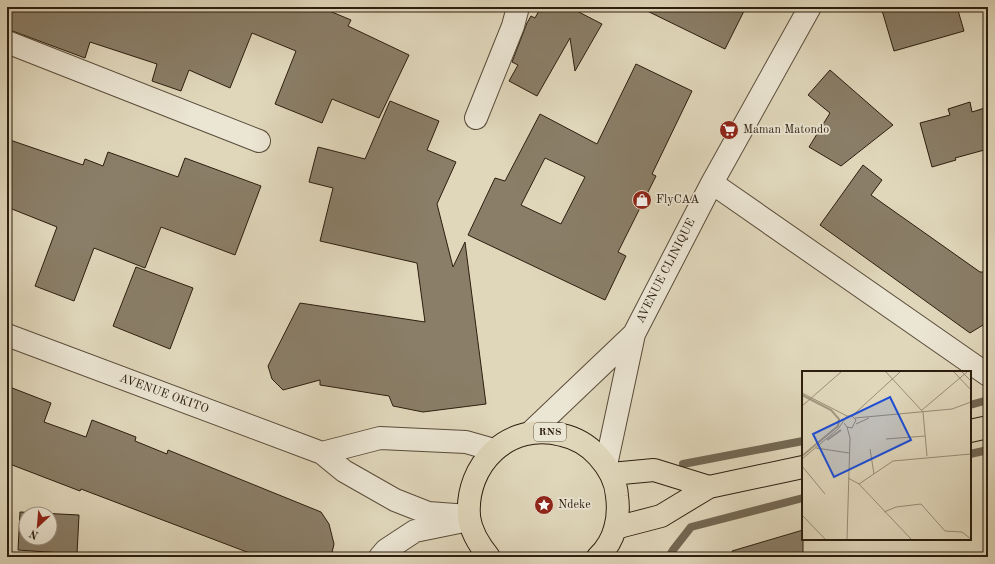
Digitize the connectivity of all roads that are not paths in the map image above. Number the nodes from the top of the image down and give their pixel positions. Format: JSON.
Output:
{"nodes":[{"id":1,"x":518,"y":7,"type":"edge"},
{"id":2,"x":810,"y":7,"type":"edge"},
{"id":3,"x":7,"y":42,"type":"edge"},
{"id":4,"x":476,"y":118,"type":"dead end"},
{"id":5,"x":259,"y":141,"type":"dead end"},
{"id":6,"x":712,"y":182,"type":"junction"},
{"id":7,"x":634,"y":334,"type":"junction"},
{"id":8,"x":7,"y":335,"type":"edge"},
{"id":9,"x":988,"y":375,"type":"edge"},
{"id":10,"x":988,"y":427,"type":"edge"},
{"id":11,"x":971,"y":431,"type":"edge"},
{"id":12,"x":530,"y":433,"type":"junction"},
{"id":13,"x":494,"y":450,"type":"junction"},
{"id":14,"x":322,"y":453,"type":"junction"},
{"id":15,"x":802,"y":466,"type":"edge"},
{"id":16,"x":609,"y":469,"type":"junction"},
{"id":17,"x":709,"y":487,"type":"junction"},
{"id":18,"x":470,"y":518,"type":"junction"},
{"id":19,"x":615,"y":528,"type":"junction"},
{"id":20,"x":380,"y":557,"type":"edge"},
{"id":21,"x":489,"y":557,"type":"edge"},
{"id":22,"x":598,"y":557,"type":"edge"}],
"edges":[{"from":1,"to":4,"type":"street"},
{"from":2,"to":6,"type":"street","name":"AVENUE CLINIQUE"},
{"from":3,"to":5,"type":"street"},
{"from":6,"to":7,"type":"street","name":"AVENUE CLINIQUE"},
{"from":6,"to":9,"type":"street"},
{"from":7,"to":12,"type":"street"},
{"from":7,"to":16,"type":"street","name":"AVENUE CLINIQUE"},
{"from":8,"to":14,"type":"street","name":"AVENUE OKITO"},
{"from":10,"to":11,"type":"main road"},
{"from":12,"to":13,"type":"main road","number":"RN8"},
{"from":12,"to":16,"type":"main road","number":"RN8"},
{"from":13,"to":14,"type":"street"},
{"from":13,"to":18,"type":"main road","number":"RN8"},
{"from":14,"to":18,"type":"street","name":"AVENUE OKITO"},
{"from":15,"to":17,"type":"main road"},
{"from":16,"to":17,"type":"main road"},
{"from":16,"to":19,"type":"main road","number":"RN8"},
{"from":17,"to":19,"type":"main road"},
{"from":18,"to":20,"type":"street"},
{"from":18,"to":21,"type":"main road","number":"RN8"},
{"from":19,"to":22,"type":"main road","number":"RN8"}]}
